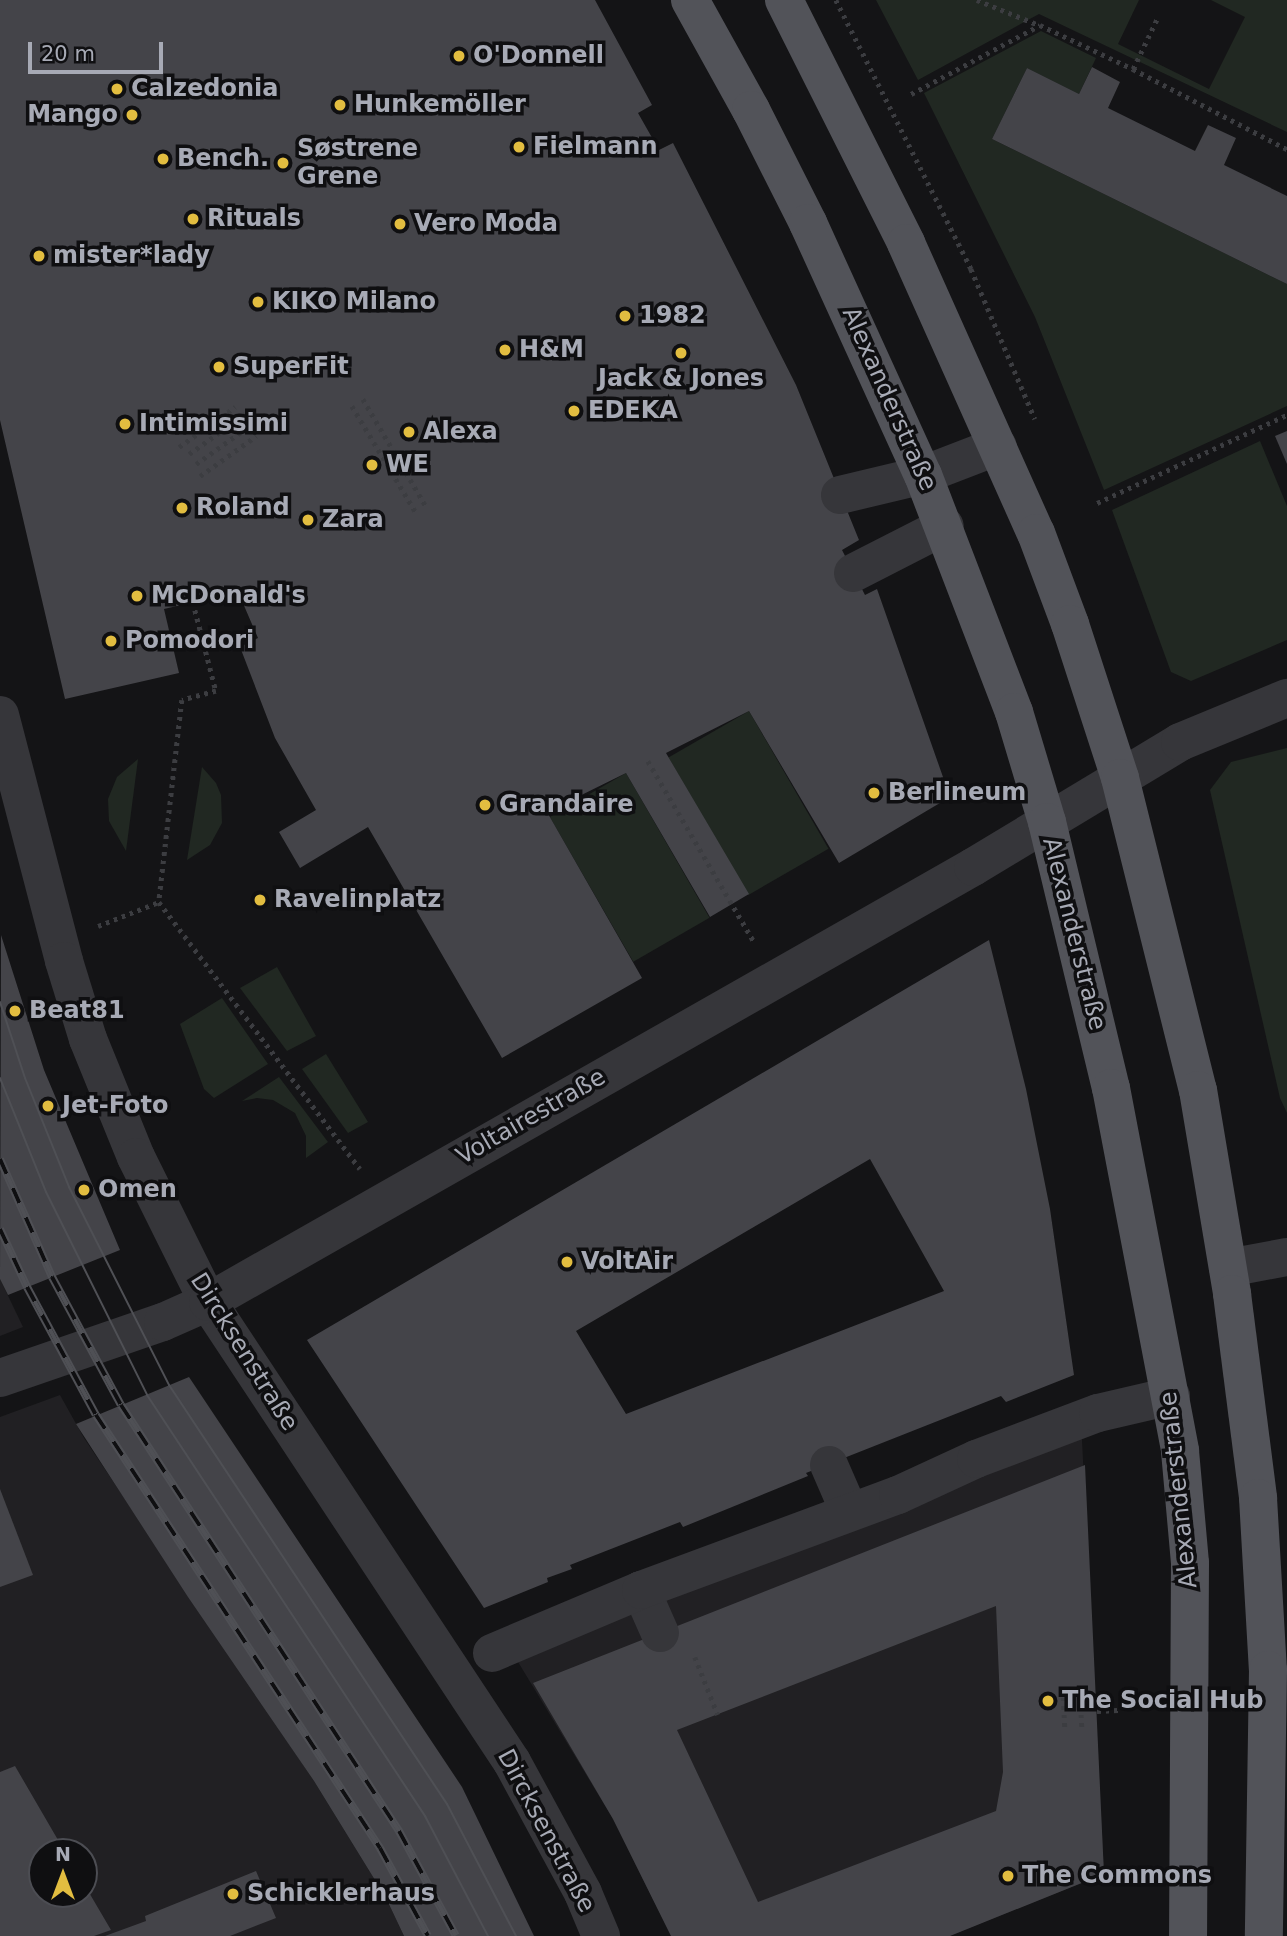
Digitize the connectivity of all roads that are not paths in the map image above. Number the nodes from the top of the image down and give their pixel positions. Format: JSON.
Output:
{"nodes":[{"id":1,"x":690,"y":0,"type":"edge"},
{"id":2,"x":784,"y":0,"type":"edge"},
{"id":3,"x":998,"y":446,"type":"junction"},
{"id":4,"x":923,"y":475,"type":"junction"},
{"id":5,"x":840,"y":495,"type":"dead end"},
{"id":6,"x":945,"y":526,"type":"junction"},
{"id":7,"x":853,"y":573,"type":"dead end"},
{"id":8,"x":1287,"y":698,"type":"edge"},
{"id":9,"x":0,"y":715,"type":"edge"},
{"id":10,"x":1119,"y":778,"type":"junction"},
{"id":11,"x":1047,"y":822,"type":"junction"},
{"id":12,"x":1287,"y":1257,"type":"edge"},
{"id":13,"x":1228,"y":1268,"type":"junction"},
{"id":14,"x":208,"y":1302,"type":"junction"},
{"id":15,"x":0,"y":1378,"type":"edge"},
{"id":16,"x":1171,"y":1396,"type":"junction"},
{"id":17,"x":830,"y":1465,"type":"dead end"},
{"id":18,"x":849,"y":1511,"type":"junction"},
{"id":19,"x":641,"y":1590,"type":"junction"},
{"id":20,"x":675,"y":1640,"type":"road end"},
{"id":21,"x":492,"y":1653,"type":"dead end"},
{"id":22,"x":601,"y":1936,"type":"edge"},
{"id":23,"x":1188,"y":1936,"type":"edge"},
{"id":24,"x":1264,"y":1936,"type":"edge"}],
"edges":[{"from":1,"to":4,"type":"main road","name":"Alexanderstraße"},
{"from":2,"to":3,"type":"main road"},
{"from":3,"to":4,"type":"street"},
{"from":3,"to":10,"type":"main road"},
{"from":4,"to":5,"type":"street"},
{"from":4,"to":6,"type":"main road","name":"Alexanderstraße"},
{"from":6,"to":7,"type":"street"},
{"from":6,"to":11,"type":"main road","name":"Alexanderstraße"},
{"from":8,"to":10,"type":"street","name":"Voltairestraße"},
{"from":9,"to":14,"type":"street","name":"Dircksenstraße"},
{"from":10,"to":11,"type":"street","name":"Voltairestraße"},
{"from":10,"to":13,"type":"main road"},
{"from":11,"to":14,"type":"street","name":"Voltairestraße"},
{"from":11,"to":16,"type":"main road","name":"Alexanderstraße"},
{"from":12,"to":13,"type":"street"},
{"from":13,"to":24,"type":"main road"},
{"from":14,"to":15,"type":"street","name":"Voltairestraße"},
{"from":14,"to":22,"type":"street","name":"Dircksenstraße"},
{"from":16,"to":18,"type":"street"},
{"from":16,"to":23,"type":"main road","name":"Alexanderstraße"},
{"from":17,"to":18,"type":"street"},
{"from":18,"to":19,"type":"street"},
{"from":19,"to":20,"type":"street"},
{"from":19,"to":21,"type":"street"}]}
